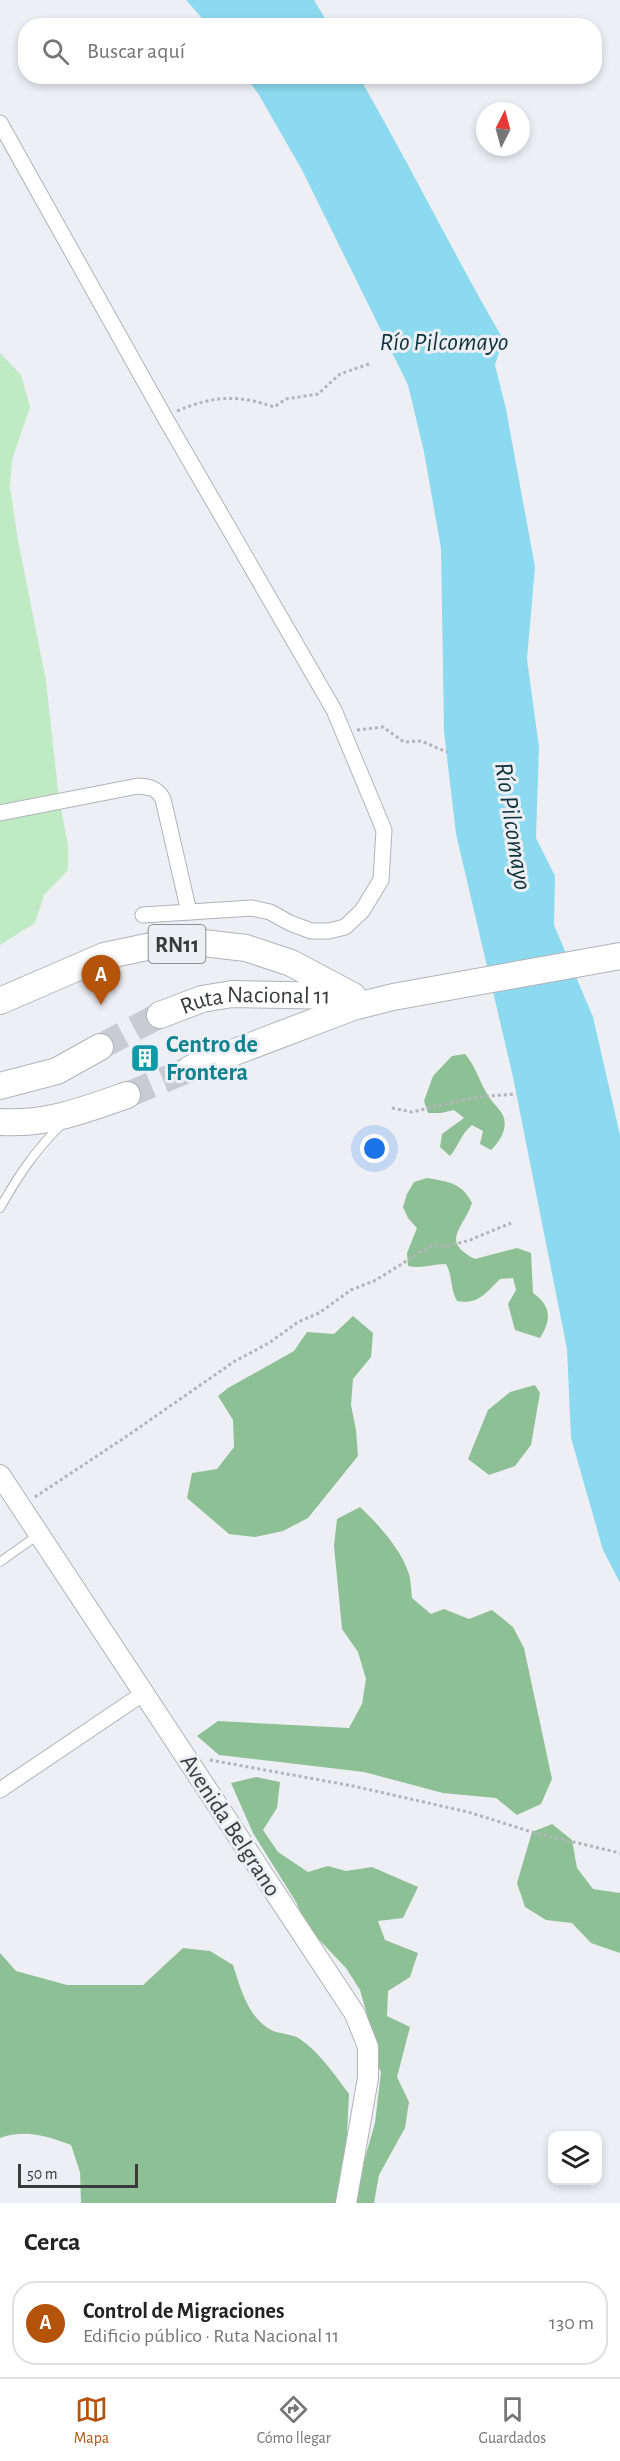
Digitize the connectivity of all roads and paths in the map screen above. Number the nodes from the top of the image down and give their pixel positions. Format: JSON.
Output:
{"nodes":[{"id":1,"x":0,"y":123,"type":"edge"},
{"id":2,"x":369,"y":364,"type":"dead end"},
{"id":3,"x":164,"y":416,"type":"junction"},
{"id":4,"x":344,"y":732,"type":"junction"},
{"id":5,"x":447,"y":752,"type":"dead end"},
{"id":6,"x":0,"y":813,"type":"edge"},
{"id":7,"x":189,"y":912,"type":"junction"},
{"id":8,"x":143,"y":915,"type":"dead end"},
{"id":9,"x":614,"y":957,"type":"edge"},
{"id":10,"x":353,"y":996,"type":"junction"},
{"id":11,"x":393,"y":997,"type":"junction"},
{"id":12,"x":0,"y":1001,"type":"edge"},
{"id":13,"x":160,"y":1015,"type":"tunnel mouth"},
{"id":14,"x":100,"y":1047,"type":"tunnel mouth"},
{"id":15,"x":190,"y":1069,"type":"tunnel mouth"},
{"id":16,"x":0,"y":1086,"type":"edge"},
{"id":17,"x":516,"y":1094,"type":"dead end"},
{"id":18,"x":127,"y":1095,"type":"tunnel mouth"},
{"id":19,"x":392,"y":1107,"type":"dead end"},
{"id":20,"x":71,"y":1116,"type":"junction"},
{"id":21,"x":0,"y":1122,"type":"edge"},
{"id":22,"x":0,"y":1208,"type":"edge"},
{"id":23,"x":511,"y":1223,"type":"dead end"},
{"id":24,"x":0,"y":1475,"type":"edge"},
{"id":25,"x":21,"y":1506,"type":"junction"},
{"id":26,"x":39,"y":1534,"type":"junction"},
{"id":27,"x":0,"y":1562,"type":"edge"},
{"id":28,"x":144,"y":1694,"type":"junction"},
{"id":29,"x":184,"y":1755,"type":"junction"},
{"id":30,"x":0,"y":1790,"type":"edge"},
{"id":31,"x":620,"y":1853,"type":"edge"},
{"id":32,"x":346,"y":2203,"type":"edge"}],
"edges":[{"from":1,"to":3,"type":"street"},
{"from":2,"to":3,"type":"path"},
{"from":3,"to":4,"type":"street"},
{"from":4,"to":5,"type":"path"},
{"from":4,"to":7,"type":"street"},
{"from":6,"to":7,"type":"street"},
{"from":7,"to":8,"type":"street"},
{"from":9,"to":11,"type":"highway","name":"Ruta Nacional 11","number":"RN11"},
{"from":10,"to":11,"type":"highway","name":"Ruta Nacional 11","number":"RN11"},
{"from":10,"to":12,"type":"highway","name":"Ruta Nacional 11","number":"RN11"},
{"from":10,"to":13,"type":"highway","name":"Ruta Nacional 11","number":"RN11"},
{"from":11,"to":15,"type":"highway","name":"Ruta Nacional 11","number":"RN11"},
{"from":14,"to":16,"type":"highway"},
{"from":17,"to":19,"type":"path"},
{"from":18,"to":20,"type":"highway"},
{"from":20,"to":21,"type":"highway"},
{"from":20,"to":22,"type":"lane"},
{"from":23,"to":25,"type":"path"},
{"from":24,"to":25,"type":"street","name":"Avenida Belgrano"},
{"from":25,"to":26,"type":"street","name":"Avenida Belgrano"},
{"from":26,"to":27,"type":"lane"},
{"from":26,"to":28,"type":"street","name":"Avenida Belgrano"},
{"from":28,"to":29,"type":"street","name":"Avenida Belgrano"},
{"from":28,"to":30,"type":"street"},
{"from":29,"to":31,"type":"path"},
{"from":29,"to":32,"type":"street","name":"Avenida Belgrano"}]}
